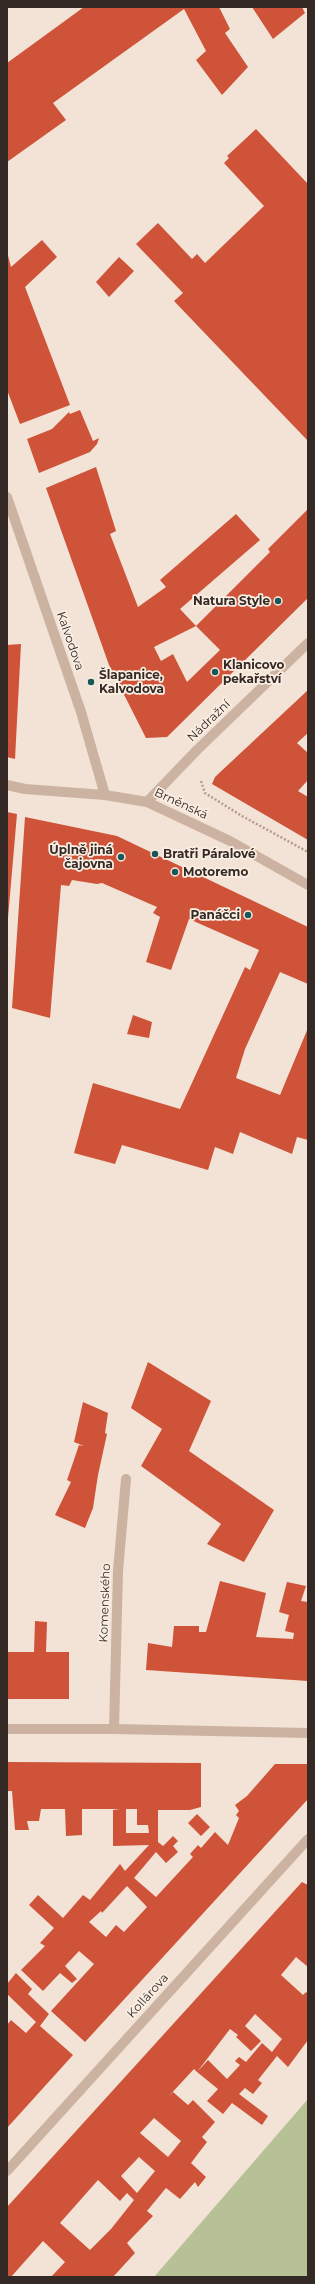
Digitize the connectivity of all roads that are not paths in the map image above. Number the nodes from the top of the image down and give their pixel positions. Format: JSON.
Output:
{"nodes":[{"id":1,"x":7,"y":497,"type":"edge"},
{"id":2,"x":308,"y":643,"type":"edge"},
{"id":3,"x":7,"y":785,"type":"edge"},
{"id":4,"x":105,"y":795,"type":"junction"},
{"id":5,"x":147,"y":802,"type":"junction"},
{"id":6,"x":308,"y":885,"type":"edge"},
{"id":7,"x":126,"y":1479,"type":"dead end"},
{"id":8,"x":114,"y":1728,"type":"junction"},
{"id":9,"x":7,"y":1729,"type":"edge"},
{"id":10,"x":308,"y":1733,"type":"edge"},
{"id":11,"x":308,"y":1839,"type":"edge"},
{"id":12,"x":7,"y":2171,"type":"edge"}],
"edges":[{"from":1,"to":4,"type":"street","name":"Kalvodova"},
{"from":2,"to":5,"type":"street","name":"Nádražní"},
{"from":3,"to":4,"type":"street","name":"Brněnská"},
{"from":4,"to":5,"type":"street","name":"Brněnská"},
{"from":5,"to":6,"type":"street","name":"Brněnská"},
{"from":7,"to":8,"type":"street","name":"Komenského"},
{"from":8,"to":9,"type":"street"},
{"from":8,"to":10,"type":"street"},
{"from":11,"to":12,"type":"street","name":"Kollárova"}]}
